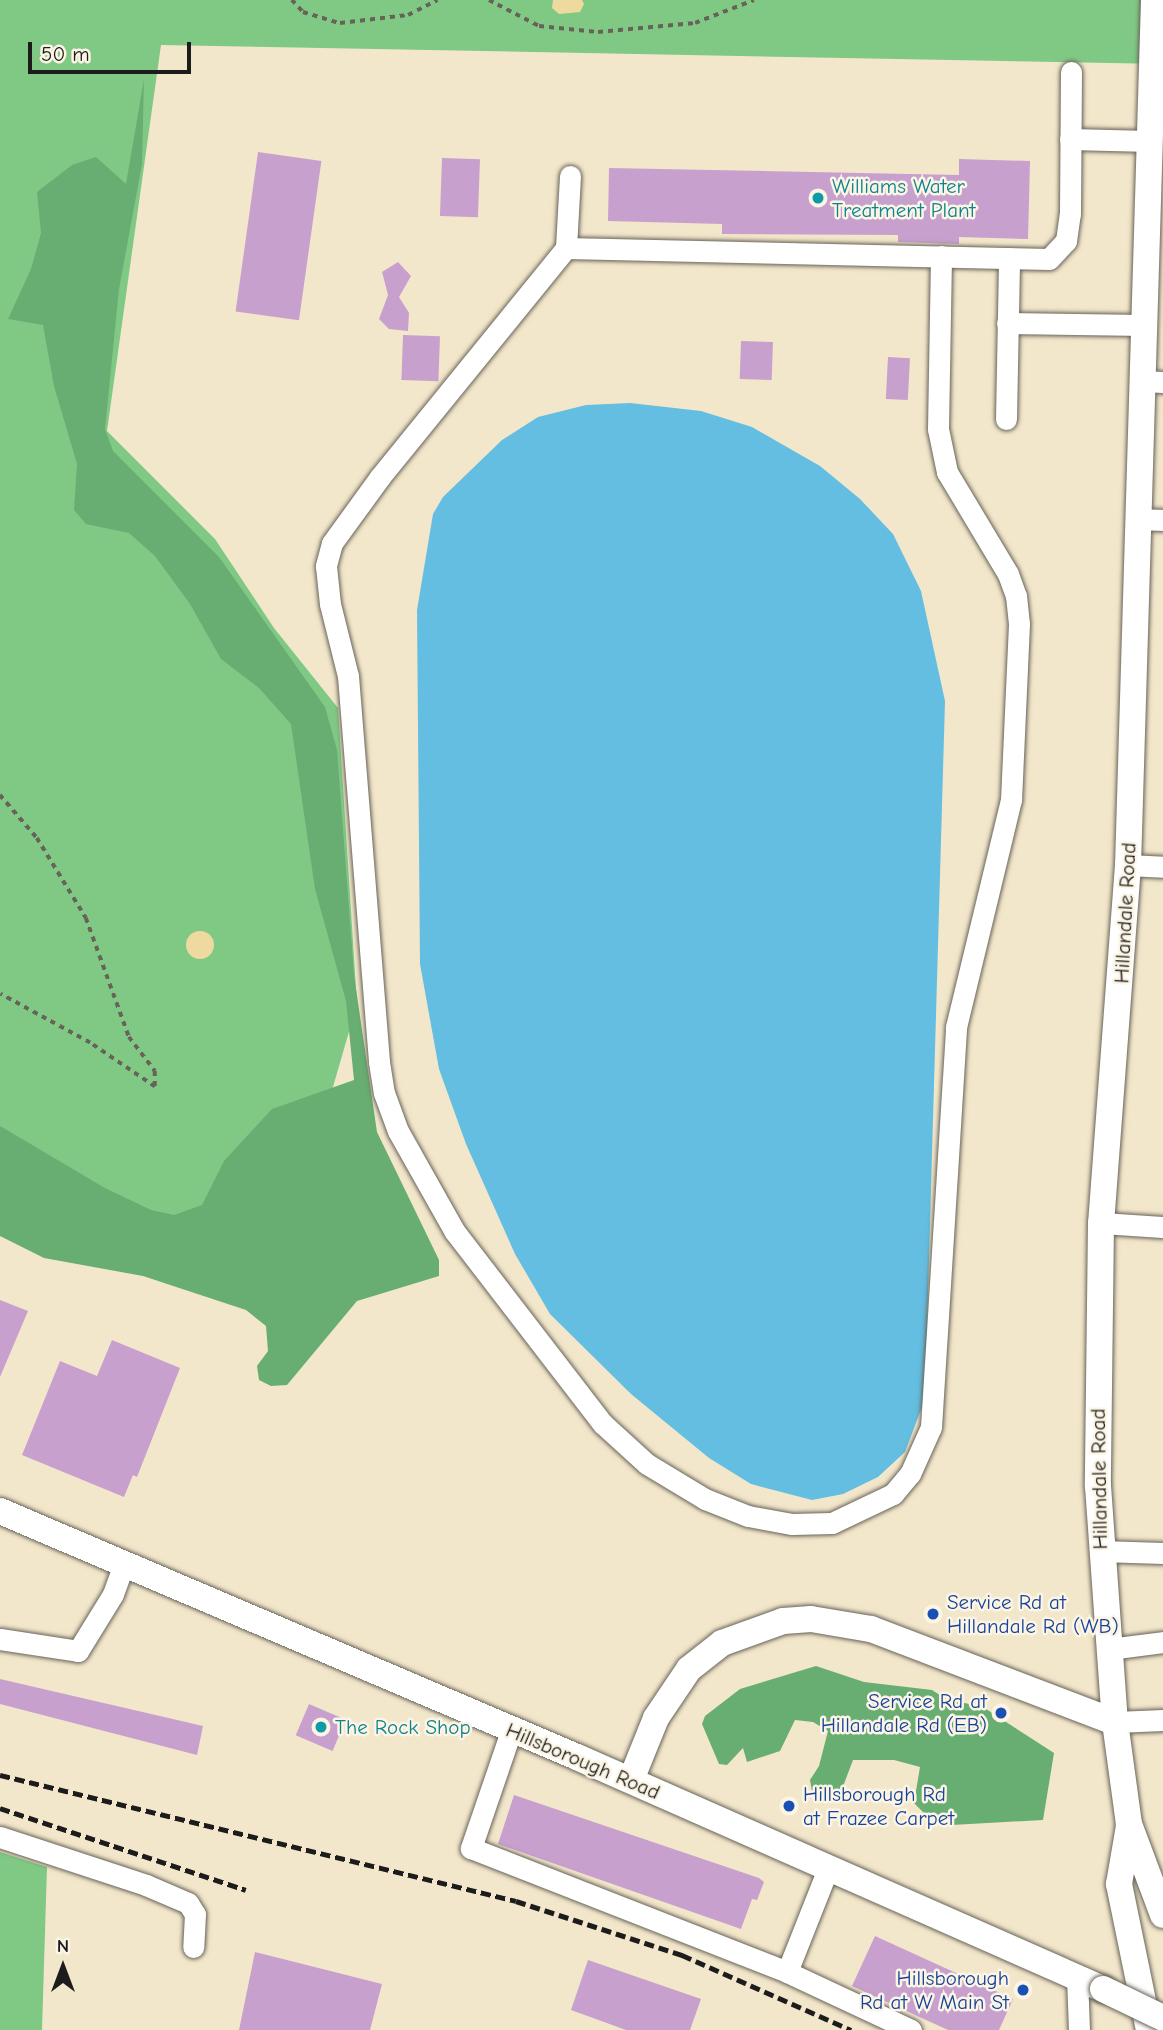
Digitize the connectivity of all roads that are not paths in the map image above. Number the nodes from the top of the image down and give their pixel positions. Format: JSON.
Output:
{"nodes":[{"id":1,"x":1154,"y":0,"type":"edge"},
{"id":2,"x":1071,"y":72,"type":"dead end"},
{"id":3,"x":1070,"y":139,"type":"junction"},
{"id":4,"x":1150,"y":141,"type":"junction"},
{"id":5,"x":570,"y":176,"type":"dead end"},
{"id":6,"x":566,"y":248,"type":"junction"},
{"id":7,"x":940,"y":256,"type":"junction"},
{"id":8,"x":1009,"y":258,"type":"junction"},
{"id":9,"x":1007,"y":323,"type":"junction"},
{"id":10,"x":1144,"y":325,"type":"junction"},
{"id":11,"x":1152,"y":382,"type":"edge"},
{"id":12,"x":1006,"y":419,"type":"dead end"},
{"id":13,"x":1150,"y":519,"type":"edge"},
{"id":14,"x":1128,"y":865,"type":"junction"},
{"id":15,"x":1163,"y":867,"type":"edge"},
{"id":16,"x":1101,"y":1223,"type":"junction"},
{"id":17,"x":1163,"y":1227,"type":"edge"},
{"id":18,"x":0,"y":1511,"type":"edge"},
{"id":19,"x":1100,"y":1551,"type":"junction"},
{"id":20,"x":1163,"y":1553,"type":"edge"},
{"id":21,"x":124,"y":1564,"type":"junction"},
{"id":22,"x":0,"y":1639,"type":"edge"},
{"id":23,"x":1163,"y":1642,"type":"edge"},
{"id":24,"x":1109,"y":1649,"type":"junction"},
{"id":25,"x":1163,"y":1720,"type":"edge"},
{"id":26,"x":1115,"y":1722,"type":"junction"},
{"id":27,"x":511,"y":1731,"type":"junction"},
{"id":28,"x":631,"y":1780,"type":"junction"},
{"id":29,"x":1129,"y":1824,"type":"junction"},
{"id":30,"x":0,"y":1837,"type":"edge"},
{"id":31,"x":829,"y":1866,"type":"junction"},
{"id":32,"x":1163,"y":1915,"type":"edge"},
{"id":33,"x":193,"y":1947,"type":"dead end"},
{"id":34,"x":787,"y":1972,"type":"junction"},
{"id":35,"x":1077,"y":1976,"type":"junction"},
{"id":36,"x":1163,"y":2018,"type":"edge"},
{"id":37,"x":911,"y":2030,"type":"edge"},
{"id":38,"x":1079,"y":2030,"type":"edge"},
{"id":39,"x":1149,"y":2030,"type":"edge"}],
"edges":[{"from":1,"to":4,"type":"main road","name":"Hillandale Road"},
{"from":2,"to":3,"type":"street"},
{"from":3,"to":4,"type":"street"},
{"from":3,"to":8,"type":"street"},
{"from":4,"to":10,"type":"main road","name":"Hillandale Road"},
{"from":5,"to":6,"type":"street"},
{"from":6,"to":7,"type":"street"},
{"from":6,"to":7,"type":"street"},
{"from":7,"to":8,"type":"street"},
{"from":8,"to":9,"type":"street"},
{"from":9,"to":10,"type":"street"},
{"from":9,"to":12,"type":"street"},
{"from":10,"to":11,"type":"main road","name":"Hillandale Road"},
{"from":11,"to":13,"type":"main road","name":"Hillandale Road"},
{"from":13,"to":14,"type":"main road","name":"Hillandale Road"},
{"from":14,"to":15,"type":"street"},
{"from":14,"to":16,"type":"main road","name":"Hillandale Road"},
{"from":16,"to":17,"type":"street"},
{"from":16,"to":19,"type":"main road","name":"Hillandale Road"},
{"from":18,"to":21,"type":"main road","name":"Hillsborough Road"},
{"from":19,"to":20,"type":"street"},
{"from":19,"to":24,"type":"main road","name":"Hillandale Road"},
{"from":21,"to":22,"type":"street"},
{"from":21,"to":27,"type":"main road","name":"Hillsborough Road"},
{"from":23,"to":24,"type":"street"},
{"from":24,"to":26,"type":"main road","name":"Hillandale Road"},
{"from":25,"to":26,"type":"street"},
{"from":26,"to":28,"type":"main road"},
{"from":26,"to":29,"type":"main road","name":"Hillandale Road"},
{"from":27,"to":28,"type":"main road","name":"Hillsborough Road"},
{"from":27,"to":34,"type":"street"},
{"from":28,"to":31,"type":"main road","name":"Hillsborough Road"},
{"from":29,"to":32,"type":"main road","name":"Hillandale Road"},
{"from":29,"to":39,"type":"main road","name":"Hillandale Road"},
{"from":30,"to":33,"type":"street"},
{"from":31,"to":34,"type":"street"},
{"from":31,"to":35,"type":"main road","name":"Hillsborough Road"},
{"from":34,"to":37,"type":"street"},
{"from":35,"to":36,"type":"main road","name":"Hillsborough Road","bridge":true},
{"from":35,"to":38,"type":"street"}]}
